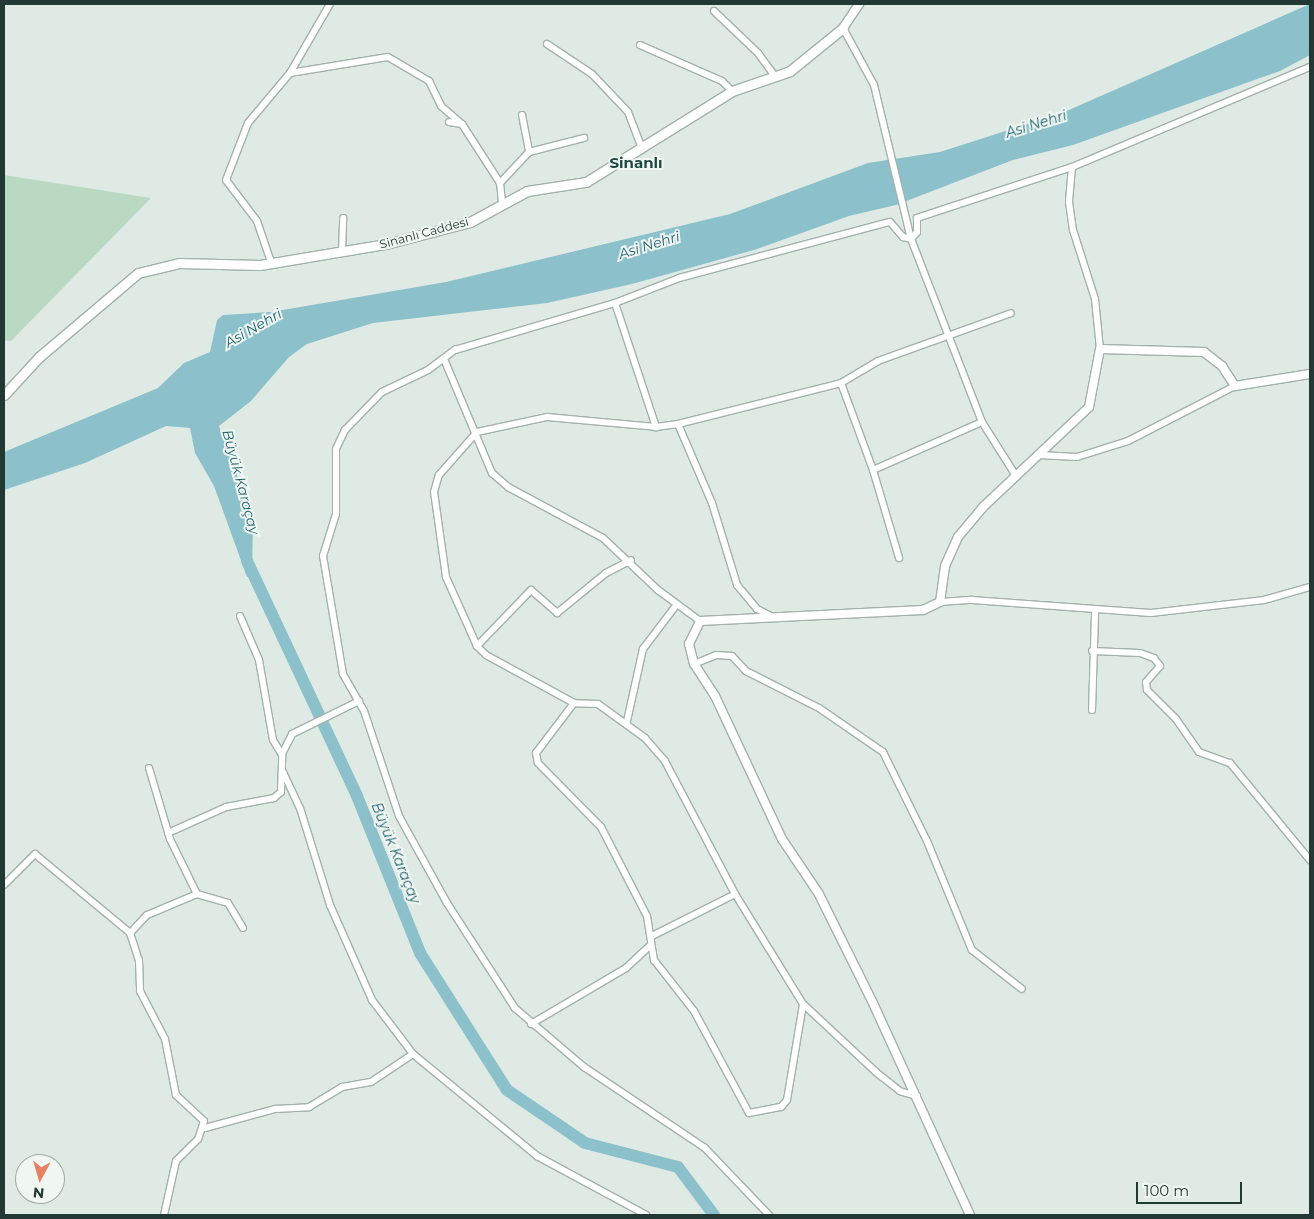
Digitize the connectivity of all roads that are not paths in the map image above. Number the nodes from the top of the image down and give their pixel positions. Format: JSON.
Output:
{"nodes":[{"id":1,"x":330,"y":4,"type":"edge"},
{"id":2,"x":859,"y":4,"type":"edge"},
{"id":3,"x":714,"y":11,"type":"dead end"},
{"id":4,"x":843,"y":28,"type":"junction"},
{"id":5,"x":547,"y":44,"type":"dead end"},
{"id":6,"x":640,"y":45,"type":"dead end"},
{"id":7,"x":1310,"y":67,"type":"edge"},
{"id":8,"x":290,"y":73,"type":"junction"},
{"id":9,"x":776,"y":79,"type":"junction"},
{"id":10,"x":732,"y":91,"type":"junction"},
{"id":11,"x":522,"y":115,"type":"dead end"},
{"id":12,"x":449,"y":122,"type":"dead end"},
{"id":13,"x":462,"y":124,"type":"junction"},
{"id":14,"x":584,"y":138,"type":"dead end"},
{"id":15,"x":642,"y":150,"type":"junction"},
{"id":16,"x":530,"y":152,"type":"junction"},
{"id":17,"x":1072,"y":166,"type":"junction"},
{"id":18,"x":500,"y":183,"type":"junction"},
{"id":19,"x":502,"y":202,"type":"junction"},
{"id":20,"x":343,"y":218,"type":"dead end"},
{"id":21,"x":911,"y":239,"type":"junction"},
{"id":22,"x":342,"y":252,"type":"junction"},
{"id":23,"x":271,"y":262,"type":"junction"},
{"id":24,"x":615,"y":303,"type":"junction"},
{"id":25,"x":1011,"y":313,"type":"dead end"},
{"id":26,"x":951,"y":335,"type":"junction"},
{"id":27,"x":1100,"y":349,"type":"junction"},
{"id":28,"x":444,"y":359,"type":"junction"},
{"id":29,"x":1310,"y":374,"type":"edge"},
{"id":30,"x":841,"y":383,"type":"junction"},
{"id":31,"x":1235,"y":386,"type":"junction"},
{"id":32,"x":4,"y":395,"type":"edge"},
{"id":33,"x":982,"y":422,"type":"junction"},
{"id":34,"x":678,"y":424,"type":"junction"},
{"id":35,"x":656,"y":427,"type":"junction"},
{"id":36,"x":477,"y":432,"type":"junction"},
{"id":37,"x":1039,"y":455,"type":"junction"},
{"id":38,"x":873,"y":470,"type":"junction"},
{"id":39,"x":1016,"y":476,"type":"junction"},
{"id":40,"x":899,"y":558,"type":"dead end"},
{"id":41,"x":632,"y":560,"type":"junction"},
{"id":42,"x":1310,"y":587,"type":"edge"},
{"id":43,"x":940,"y":602,"type":"junction"},
{"id":44,"x":677,"y":604,"type":"junction"},
{"id":45,"x":1095,"y":612,"type":"junction"},
{"id":46,"x":240,"y":616,"type":"dead end"},
{"id":47,"x":773,"y":617,"type":"junction"},
{"id":48,"x":700,"y":621,"type":"junction"},
{"id":49,"x":477,"y":646,"type":"junction"},
{"id":50,"x":1092,"y":651,"type":"junction"},
{"id":51,"x":694,"y":664,"type":"junction"},
{"id":52,"x":359,"y":701,"type":"junction"},
{"id":53,"x":574,"y":703,"type":"junction"},
{"id":54,"x":1092,"y":710,"type":"dead end"},
{"id":55,"x":627,"y":722,"type":"junction"},
{"id":56,"x":282,"y":755,"type":"junction"},
{"id":57,"x":149,"y":768,"type":"dead end"},
{"id":58,"x":283,"y":772,"type":"junction"},
{"id":59,"x":168,"y":834,"type":"junction"},
{"id":60,"x":1310,"y":860,"type":"edge"},
{"id":61,"x":4,"y":885,"type":"edge"},
{"id":62,"x":197,"y":894,"type":"junction"},
{"id":63,"x":734,"y":894,"type":"junction"},
{"id":64,"x":243,"y":928,"type":"dead end"},
{"id":65,"x":130,"y":933,"type":"junction"},
{"id":66,"x":652,"y":936,"type":"junction"},
{"id":67,"x":651,"y":945,"type":"junction"},
{"id":68,"x":1022,"y":989,"type":"dead end"},
{"id":69,"x":803,"y":1004,"type":"junction"},
{"id":70,"x":531,"y":1024,"type":"junction"},
{"id":71,"x":414,"y":1054,"type":"junction"},
{"id":72,"x":917,"y":1096,"type":"junction"},
{"id":73,"x":205,"y":1128,"type":"junction"},
{"id":74,"x":164,"y":1215,"type":"edge"},
{"id":75,"x":646,"y":1215,"type":"edge"},
{"id":76,"x":769,"y":1215,"type":"edge"},
{"id":77,"x":970,"y":1215,"type":"edge"}],
"edges":[{"from":1,"to":8,"type":"street"},
{"from":2,"to":4,"type":"street","name":"Sinanlı Caddesi"},
{"from":3,"to":9,"type":"street"},
{"from":4,"to":9,"type":"main road","name":"Sinanlı Caddesi"},
{"from":4,"to":21,"type":"street"},
{"from":5,"to":15,"type":"street"},
{"from":6,"to":10,"type":"street"},
{"from":7,"to":17,"type":"street"},
{"from":8,"to":13,"type":"street"},
{"from":8,"to":23,"type":"street"},
{"from":9,"to":10,"type":"main road","name":"Sinanlı Caddesi"},
{"from":10,"to":15,"type":"main road","name":"Sinanlı Caddesi"},
{"from":11,"to":16,"type":"street"},
{"from":12,"to":13,"type":"street"},
{"from":13,"to":18,"type":"street"},
{"from":14,"to":16,"type":"street"},
{"from":15,"to":19,"type":"main road","name":"Sinanlı Caddesi"},
{"from":16,"to":18,"type":"street"},
{"from":17,"to":21,"type":"street"},
{"from":17,"to":27,"type":"street"},
{"from":18,"to":19,"type":"street"},
{"from":19,"to":22,"type":"main road","name":"Sinanlı Caddesi"},
{"from":20,"to":22,"type":"street"},
{"from":21,"to":24,"type":"street"},
{"from":21,"to":26,"type":"street"},
{"from":22,"to":23,"type":"main road","name":"Sinanlı Caddesi"},
{"from":23,"to":32,"type":"main road","name":"Sinanlı Caddesi"},
{"from":24,"to":28,"type":"street"},
{"from":24,"to":35,"type":"street"},
{"from":25,"to":26,"type":"street"},
{"from":26,"to":30,"type":"street"},
{"from":26,"to":33,"type":"street"},
{"from":27,"to":31,"type":"street"},
{"from":27,"to":37,"type":"street"},
{"from":28,"to":36,"type":"street"},
{"from":28,"to":52,"type":"street"},
{"from":29,"to":31,"type":"street"},
{"from":30,"to":34,"type":"street"},
{"from":30,"to":38,"type":"street"},
{"from":31,"to":37,"type":"street"},
{"from":33,"to":38,"type":"street"},
{"from":33,"to":39,"type":"street"},
{"from":34,"to":35,"type":"street"},
{"from":34,"to":47,"type":"street"},
{"from":35,"to":36,"type":"street"},
{"from":36,"to":41,"type":"street"},
{"from":36,"to":49,"type":"street"},
{"from":37,"to":39,"type":"street"},
{"from":38,"to":40,"type":"street"},
{"from":39,"to":43,"type":"street"},
{"from":41,"to":44,"type":"street"},
{"from":41,"to":49,"type":"street"},
{"from":42,"to":45,"type":"street"},
{"from":43,"to":45,"type":"street"},
{"from":43,"to":47,"type":"street"},
{"from":44,"to":48,"type":"street"},
{"from":44,"to":55,"type":"street"},
{"from":45,"to":50,"type":"street"},
{"from":46,"to":56,"type":"street"},
{"from":47,"to":48,"type":"street"},
{"from":48,"to":51,"type":"street"},
{"from":49,"to":53,"type":"street"},
{"from":50,"to":54,"type":"street"},
{"from":50,"to":60,"type":"street"},
{"from":51,"to":68,"type":"street"},
{"from":51,"to":72,"type":"street"},
{"from":52,"to":56,"type":"street"},
{"from":52,"to":70,"type":"street"},
{"from":53,"to":55,"type":"street"},
{"from":53,"to":66,"type":"street"},
{"from":55,"to":63,"type":"street"},
{"from":56,"to":58,"type":"street"},
{"from":57,"to":59,"type":"street"},
{"from":58,"to":59,"type":"street"},
{"from":58,"to":71,"type":"street"},
{"from":59,"to":62,"type":"street"},
{"from":61,"to":65,"type":"street"},
{"from":62,"to":64,"type":"street"},
{"from":62,"to":65,"type":"street"},
{"from":63,"to":66,"type":"street"},
{"from":63,"to":69,"type":"street"},
{"from":65,"to":73,"type":"street"},
{"from":66,"to":67,"type":"street"},
{"from":67,"to":69,"type":"street"},
{"from":67,"to":70,"type":"street"},
{"from":69,"to":72,"type":"street"},
{"from":70,"to":76,"type":"street"},
{"from":71,"to":73,"type":"street"},
{"from":71,"to":75,"type":"street"},
{"from":72,"to":77,"type":"street"},
{"from":73,"to":74,"type":"street"}]}
